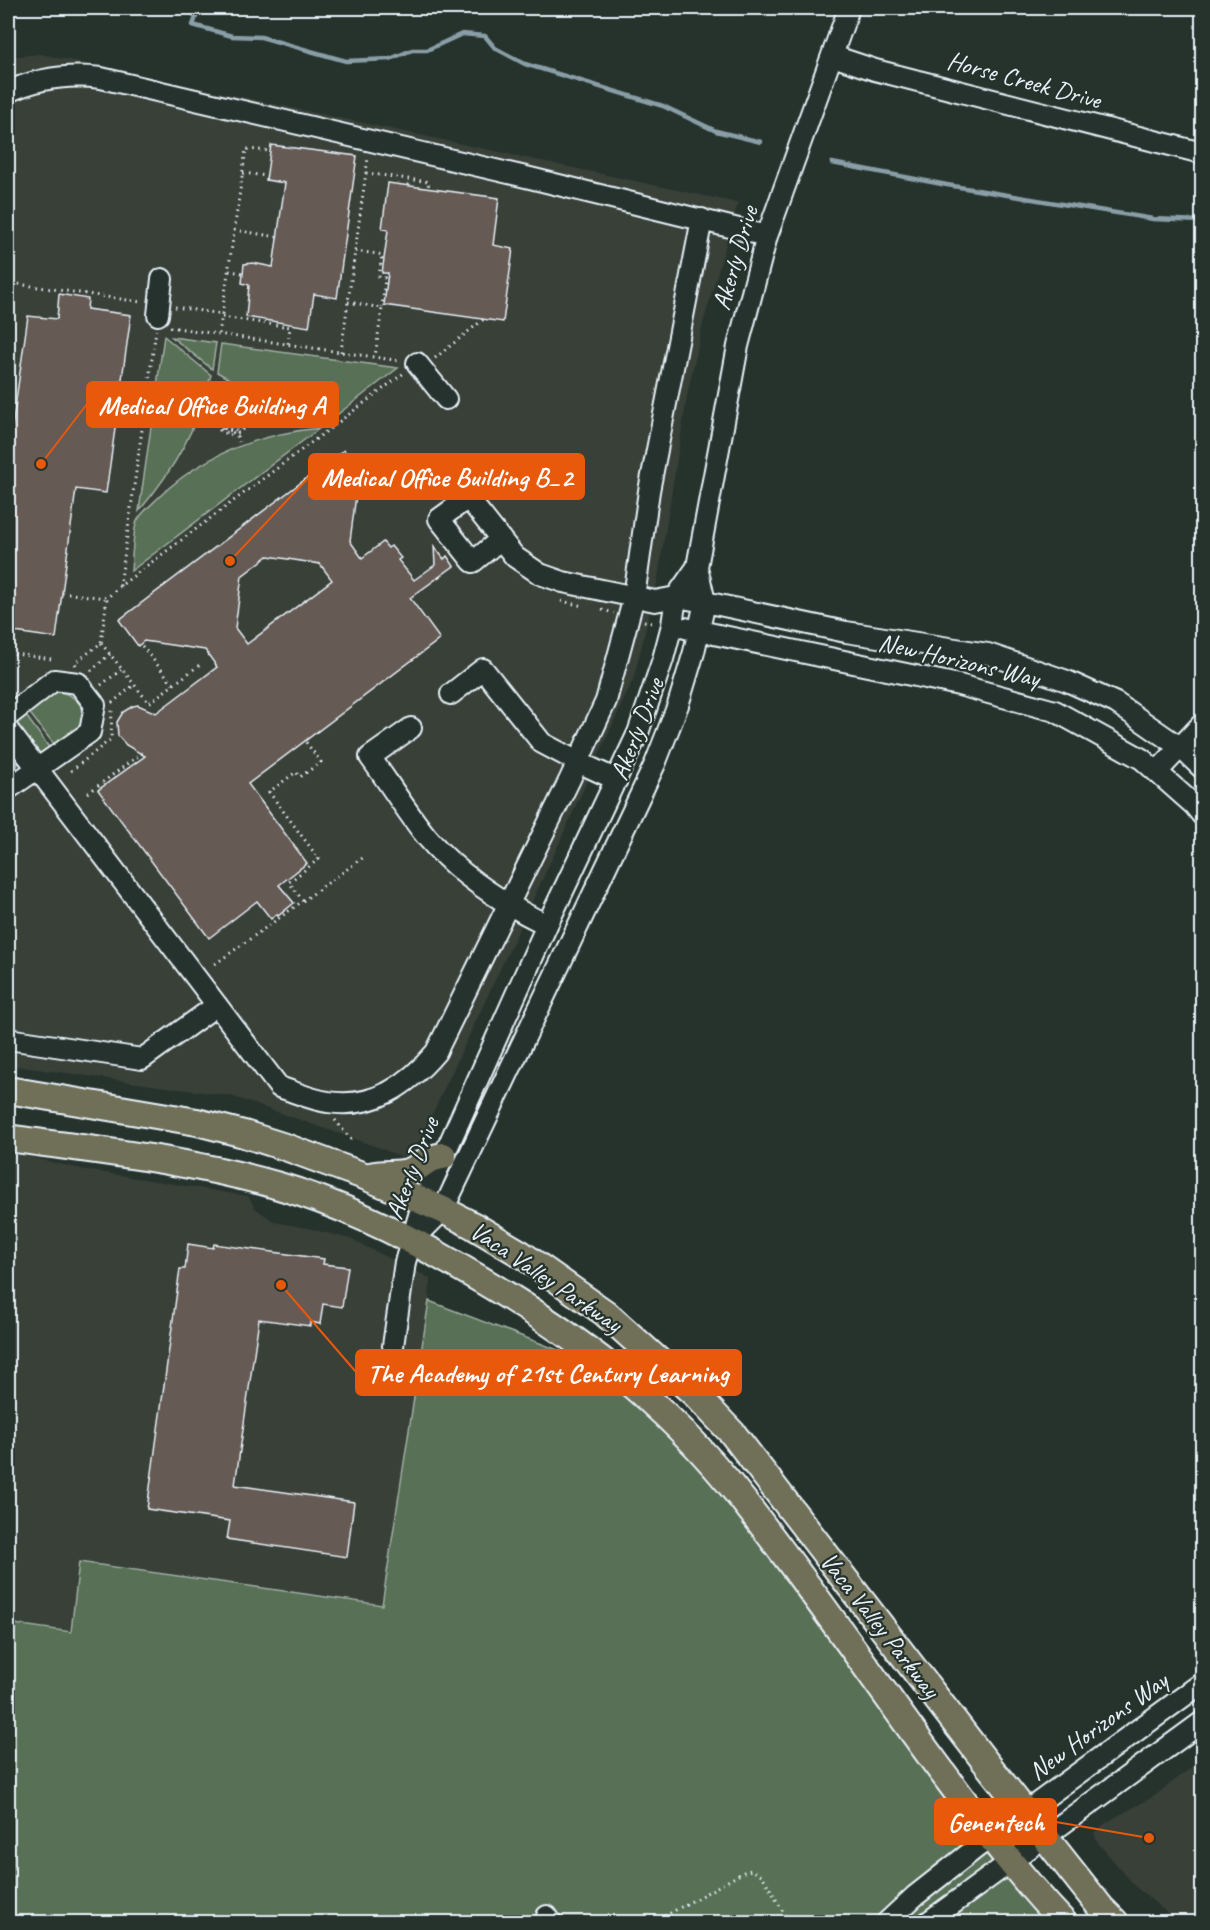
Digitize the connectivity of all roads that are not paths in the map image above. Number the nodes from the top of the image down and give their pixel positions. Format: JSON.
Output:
{"nodes":[{"id":1,"x":849,"y":8,"type":"edge"},
{"id":2,"x":833,"y":56,"type":"junction"},
{"id":3,"x":8,"y":92,"type":"edge"},
{"id":4,"x":1203,"y":153,"type":"edge"},
{"id":5,"x":702,"y":219,"type":"junction"},
{"id":6,"x":767,"y":236,"type":"junction"},
{"id":7,"x":162,"y":279,"type":"dead end"},
{"id":8,"x":158,"y":315,"type":"road end"},
{"id":9,"x":419,"y":366,"type":"road end"},
{"id":10,"x":446,"y":399,"type":"dead end"},
{"id":11,"x":501,"y":539,"type":"dead end"},
{"id":12,"x":697,"y":567,"type":"junction"},
{"id":13,"x":634,"y":597,"type":"junction"},
{"id":14,"x":676,"y":597,"type":"junction"},
{"id":15,"x":657,"y":602,"type":"junction"},
{"id":16,"x":705,"y":602,"type":"junction"},
{"id":17,"x":672,"y":625,"type":"junction"},
{"id":18,"x":699,"y":631,"type":"junction"},
{"id":19,"x":451,"y":694,"type":"dead end"},
{"id":20,"x":8,"y":716,"type":"edge"},
{"id":21,"x":1203,"y":724,"type":"edge"},
{"id":22,"x":411,"y":728,"type":"dead end"},
{"id":23,"x":8,"y":730,"type":"edge"},
{"id":24,"x":1181,"y":748,"type":"junction"},
{"id":25,"x":578,"y":762,"type":"junction"},
{"id":26,"x":1203,"y":768,"type":"edge"},
{"id":27,"x":37,"y":769,"type":"junction"},
{"id":28,"x":1157,"y":772,"type":"junction"},
{"id":29,"x":617,"y":780,"type":"junction"},
{"id":30,"x":8,"y":789,"type":"edge"},
{"id":31,"x":1203,"y":815,"type":"edge"},
{"id":32,"x":509,"y":906,"type":"junction"},
{"id":33,"x":547,"y":925,"type":"junction"},
{"id":34,"x":217,"y":1005,"type":"junction"},
{"id":35,"x":8,"y":1040,"type":"edge"},
{"id":36,"x":8,"y":1090,"type":"edge"},
{"id":37,"x":8,"y":1138,"type":"edge"},
{"id":38,"x":443,"y":1156,"type":"junction"},
{"id":39,"x":367,"y":1177,"type":"junction"},
{"id":40,"x":433,"y":1206,"type":"junction"},
{"id":41,"x":413,"y":1240,"type":"junction"},
{"id":42,"x":393,"y":1346,"type":"dead end"},
{"id":43,"x":1203,"y":1683,"type":"edge"},
{"id":44,"x":1203,"y":1722,"type":"edge"},
{"id":45,"x":1026,"y":1813,"type":"junction"},
{"id":46,"x":992,"y":1837,"type":"junction"},
{"id":47,"x":1044,"y":1838,"type":"junction"},
{"id":48,"x":1012,"y":1861,"type":"junction"},
{"id":49,"x":887,"y":1923,"type":"edge"},
{"id":50,"x":928,"y":1923,"type":"edge"},
{"id":51,"x":1063,"y":1923,"type":"edge"},
{"id":52,"x":1115,"y":1923,"type":"edge"}],
"edges":[{"from":1,"to":2,"type":"street","name":"Akerly Drive"},
{"from":2,"to":4,"type":"street","name":"Horse Creek Drive"},
{"from":2,"to":6,"type":"street","name":"Akerly Drive"},
{"from":3,"to":5,"type":"street"},
{"from":5,"to":6,"type":"street"},
{"from":5,"to":13,"type":"street"},
{"from":6,"to":12,"type":"street","name":"Akerly Drive"},
{"from":7,"to":8,"type":"street"},
{"from":9,"to":10,"type":"street"},
{"from":11,"to":13,"type":"street"},
{"from":12,"to":14,"type":"street","name":"Akerly Drive"},
{"from":12,"to":16,"type":"street","name":"Akerly Drive"},
{"from":13,"to":15,"type":"street"},
{"from":13,"to":25,"type":"street"},
{"from":14,"to":15,"type":"street"},
{"from":14,"to":16,"type":"street","name":"New Horizons Way"},
{"from":14,"to":17,"type":"street","name":"Akerly Drive"},
{"from":15,"to":17,"type":"street"},
{"from":16,"to":18,"type":"street","name":"Akerly Drive"},
{"from":16,"to":24,"type":"street","name":"New Horizons Way"},
{"from":17,"to":18,"type":"street","name":"New Horizons Way"},
{"from":17,"to":29,"type":"street","name":"Akerly Drive"},
{"from":18,"to":28,"type":"street","name":"New Horizons Way"},
{"from":18,"to":40,"type":"street","name":"Akerly Drive"},
{"from":19,"to":25,"type":"street"},
{"from":20,"to":27,"type":"street"},
{"from":21,"to":24,"type":"street"},
{"from":22,"to":32,"type":"street"},
{"from":23,"to":27,"type":"street"},
{"from":24,"to":26,"type":"street","name":"New Horizons Way"},
{"from":24,"to":28,"type":"street"},
{"from":25,"to":29,"type":"street"},
{"from":25,"to":32,"type":"street"},
{"from":27,"to":30,"type":"street"},
{"from":27,"to":34,"type":"street"},
{"from":28,"to":31,"type":"street","name":"New Horizons Way"},
{"from":29,"to":33,"type":"street","name":"Akerly Drive"},
{"from":32,"to":33,"type":"street"},
{"from":32,"to":34,"type":"street"},
{"from":33,"to":38,"type":"street","name":"Akerly Drive"},
{"from":34,"to":35,"type":"street"},
{"from":36,"to":39,"type":"main road","name":"Vaca Valley Parkway"},
{"from":37,"to":41,"type":"main road","name":"Vaca Valley Parkway"},
{"from":38,"to":39,"type":"main road"},
{"from":38,"to":40,"type":"street","name":"Akerly Drive"},
{"from":39,"to":40,"type":"main road","name":"Vaca Valley Parkway"},
{"from":40,"to":41,"type":"street","name":"Akerly Drive"},
{"from":40,"to":45,"type":"main road","name":"Vaca Valley Parkway"},
{"from":41,"to":42,"type":"street"},
{"from":41,"to":46,"type":"main road","name":"Vaca Valley Parkway"},
{"from":43,"to":45,"type":"street","name":"New Horizons Way"},
{"from":44,"to":47,"type":"street"},
{"from":45,"to":46,"type":"street","name":"New Horizons Way"},
{"from":45,"to":47,"type":"main road","name":"Vaca Valley Parkway"},
{"from":46,"to":48,"type":"main road","name":"Vaca Valley Parkway"},
{"from":46,"to":49,"type":"street","name":"New Horizons Way"},
{"from":47,"to":48,"type":"street"},
{"from":47,"to":52,"type":"main road","name":"Vaca Valley Parkway"},
{"from":48,"to":50,"type":"street"},
{"from":48,"to":51,"type":"main road","name":"Vaca Valley Parkway"}]}
